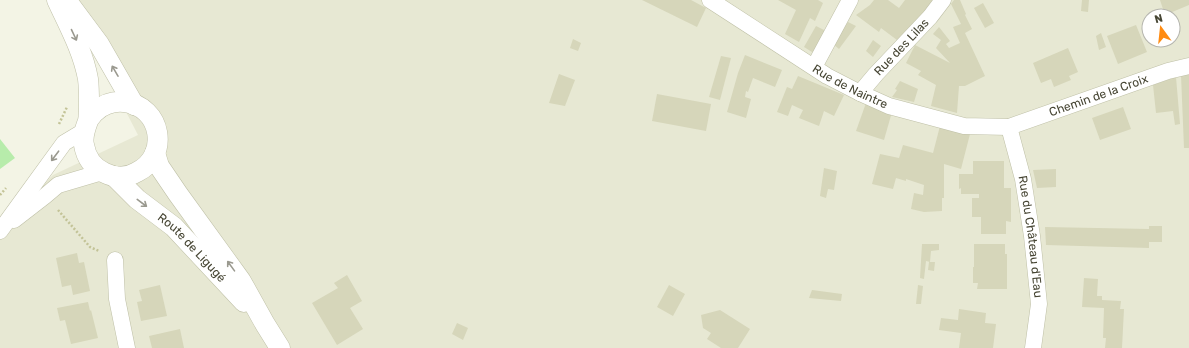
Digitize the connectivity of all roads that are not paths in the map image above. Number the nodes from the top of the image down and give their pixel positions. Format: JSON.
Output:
{"nodes":[{"id":1,"x":57,"y":0,"type":"edge"},
{"id":2,"x":66,"y":0,"type":"edge"},
{"id":3,"x":710,"y":0,"type":"edge"},
{"id":4,"x":850,"y":0,"type":"edge"},
{"id":5,"x":942,"y":0,"type":"edge"},
{"id":6,"x":1189,"y":66,"type":"edge"},
{"id":7,"x":814,"y":67,"type":"junction"},
{"id":8,"x":860,"y":93,"type":"junction"},
{"id":9,"x":134,"y":105,"type":"junction"},
{"id":10,"x":86,"y":126,"type":"junction"},
{"id":11,"x":1009,"y":127,"type":"junction"},
{"id":12,"x":155,"y":154,"type":"junction"},
{"id":13,"x":108,"y":174,"type":"junction"},
{"id":14,"x":0,"y":231,"type":"edge"},
{"id":15,"x":115,"y":260,"type":"road end"},
{"id":16,"x":264,"y":324,"type":"junction"},
{"id":17,"x":127,"y":348,"type":"edge"},
{"id":18,"x":280,"y":348,"type":"edge"},
{"id":19,"x":1033,"y":348,"type":"edge"}],
"edges":[{"from":1,"to":10,"type":"street","name":"Route de Ligugé","one_way":true},
{"from":9,"to":2,"type":"street","one_way":true},
{"from":3,"to":7,"type":"street","name":"Rue de Naintre"},
{"from":4,"to":7,"type":"street"},
{"from":5,"to":8,"type":"street","name":"Rue des Lilas"},
{"from":6,"to":11,"type":"street","name":"Chemin de la Croix"},
{"from":7,"to":8,"type":"street","name":"Rue de Naintre"},
{"from":8,"to":11,"type":"street","name":"Rue de Naintre"},
{"from":9,"to":10,"type":"street"},
{"from":9,"to":12,"type":"street"},
{"from":10,"to":13,"type":"street","name":"Route de Ligugé"},
{"from":10,"to":14,"type":"street","one_way":true},
{"from":11,"to":19,"type":"street","name":"Rue du Château d'Eau"},
{"from":12,"to":13,"type":"street"},
{"from":16,"to":12,"type":"street","name":"Route de Ligugé","one_way":true},
{"from":13,"to":14,"type":"street"},
{"from":13,"to":16,"type":"street","name":"Route de Ligugé","one_way":true},
{"from":15,"to":17,"type":"street"},
{"from":16,"to":18,"type":"street","name":"Route de Ligugé"}]}
